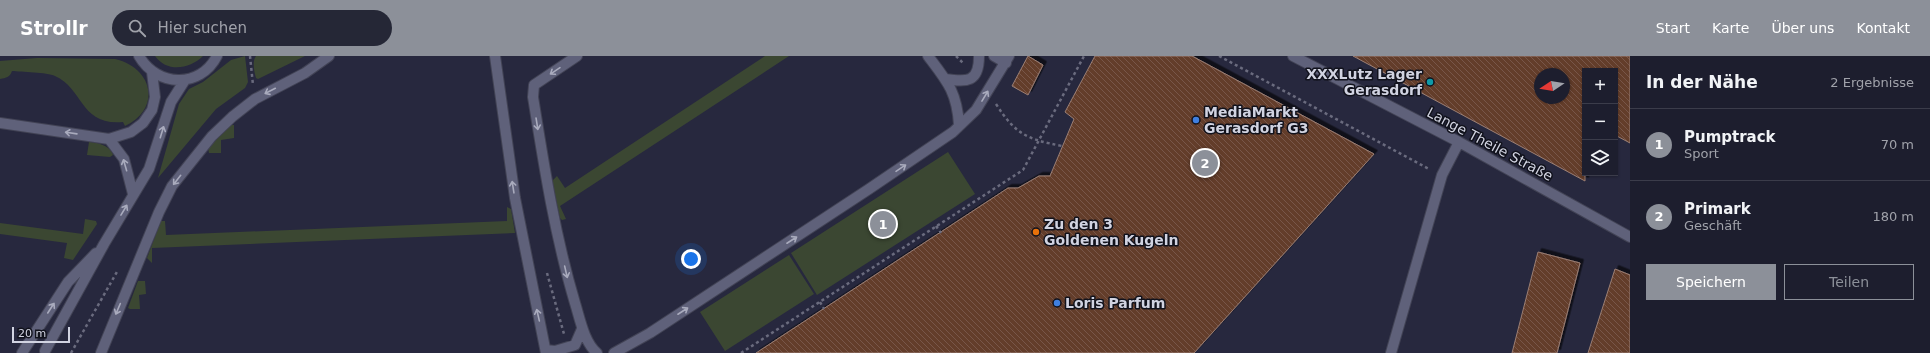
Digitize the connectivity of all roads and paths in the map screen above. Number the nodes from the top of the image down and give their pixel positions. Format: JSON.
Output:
{"nodes":[{"id":1,"x":137,"y":56,"type":"edge"},
{"id":2,"x":219,"y":56,"type":"edge"},
{"id":3,"x":250,"y":56,"type":"edge"},
{"id":4,"x":329,"y":56,"type":"edge"},
{"id":5,"x":495,"y":56,"type":"edge"},
{"id":6,"x":577,"y":56,"type":"edge"},
{"id":7,"x":928,"y":56,"type":"edge"},
{"id":8,"x":956,"y":56,"type":"edge"},
{"id":9,"x":979,"y":56,"type":"edge"},
{"id":10,"x":994,"y":56,"type":"edge"},
{"id":11,"x":1084,"y":56,"type":"edge"},
{"id":12,"x":1219,"y":56,"type":"edge"},
{"id":13,"x":1293,"y":56,"type":"edge"},
{"id":14,"x":1008,"y":59,"type":"edge"},
{"id":15,"x":152,"y":72,"type":"junction"},
{"id":16,"x":975,"y":76,"type":"junction"},
{"id":17,"x":945,"y":79,"type":"junction"},
{"id":18,"x":185,"y":80,"type":"junction"},
{"id":19,"x":254,"y":87,"type":"dead end"},
{"id":20,"x":988,"y":92,"type":"junction"},
{"id":21,"x":0,"y":123,"type":"edge"},
{"id":22,"x":959,"y":125,"type":"junction"},
{"id":23,"x":109,"y":139,"type":"junction"},
{"id":24,"x":1039,"y":142,"type":"junction"},
{"id":25,"x":1458,"y":142,"type":"junction"},
{"id":26,"x":1062,"y":146,"type":"dead end"},
{"id":27,"x":1442,"y":175,"type":"junction"},
{"id":28,"x":133,"y":194,"type":"junction"},
{"id":29,"x":936,"y":226,"type":"junction"},
{"id":30,"x":941,"y":233,"type":"dead end"},
{"id":31,"x":1630,"y":237,"type":"edge"},
{"id":32,"x":104,"y":244,"type":"junction"},
{"id":33,"x":820,"y":302,"type":"junction"},
{"id":34,"x":824,"y":309,"type":"dead end"},
{"id":35,"x":582,"y":329,"type":"junction"},
{"id":36,"x":45,"y":351,"type":"dead end"},
{"id":37,"x":546,"y":351,"type":"edge"},
{"id":38,"x":102,"y":352,"type":"edge"},
{"id":39,"x":22,"y":353,"type":"edge"},
{"id":40,"x":597,"y":353,"type":"edge"},
{"id":41,"x":614,"y":353,"type":"edge"},
{"id":42,"x":741,"y":353,"type":"edge"},
{"id":43,"x":1391,"y":353,"type":"edge"}],
"edges":[{"from":1,"to":15,"type":"street"},
{"from":2,"to":18,"type":"street"},
{"from":3,"to":19,"type":"path"},
{"from":4,"to":38,"type":"street","one_way":true},
{"from":37,"to":5,"type":"street","one_way":true},
{"from":6,"to":35,"type":"street","one_way":true},
{"from":7,"to":17,"type":"street"},
{"from":8,"to":16,"type":"path"},
{"from":9,"to":16,"type":"street"},
{"from":10,"to":14,"type":"street"},
{"from":11,"to":24,"type":"path"},
{"from":12,"to":27,"type":"path"},
{"from":13,"to":25,"type":"street","name":"Lange Theile Straße"},
{"from":14,"to":20,"type":"street"},
{"from":15,"to":18,"type":"street"},
{"from":15,"to":23,"type":"street"},
{"from":16,"to":17,"type":"street"},
{"from":17,"to":22,"type":"street"},
{"from":28,"to":18,"type":"street","one_way":true},
{"from":22,"to":20,"type":"street","one_way":true},
{"from":20,"to":24,"type":"path"},
{"from":23,"to":21,"type":"street","one_way":true},
{"from":41,"to":22,"type":"street","one_way":true},
{"from":28,"to":23,"type":"street","one_way":true},
{"from":24,"to":26,"type":"path"},
{"from":24,"to":29,"type":"path"},
{"from":25,"to":27,"type":"street"},
{"from":25,"to":31,"type":"street","name":"Lange Theile Straße"},
{"from":27,"to":43,"type":"street"},
{"from":32,"to":28,"type":"street","one_way":true},
{"from":29,"to":30,"type":"path"},
{"from":29,"to":33,"type":"path"},
{"from":32,"to":36,"type":"street"},
{"from":39,"to":32,"type":"street","one_way":true},
{"from":33,"to":34,"type":"path"},
{"from":33,"to":42,"type":"path"},
{"from":35,"to":37,"type":"street"},
{"from":35,"to":40,"type":"street"}]}
